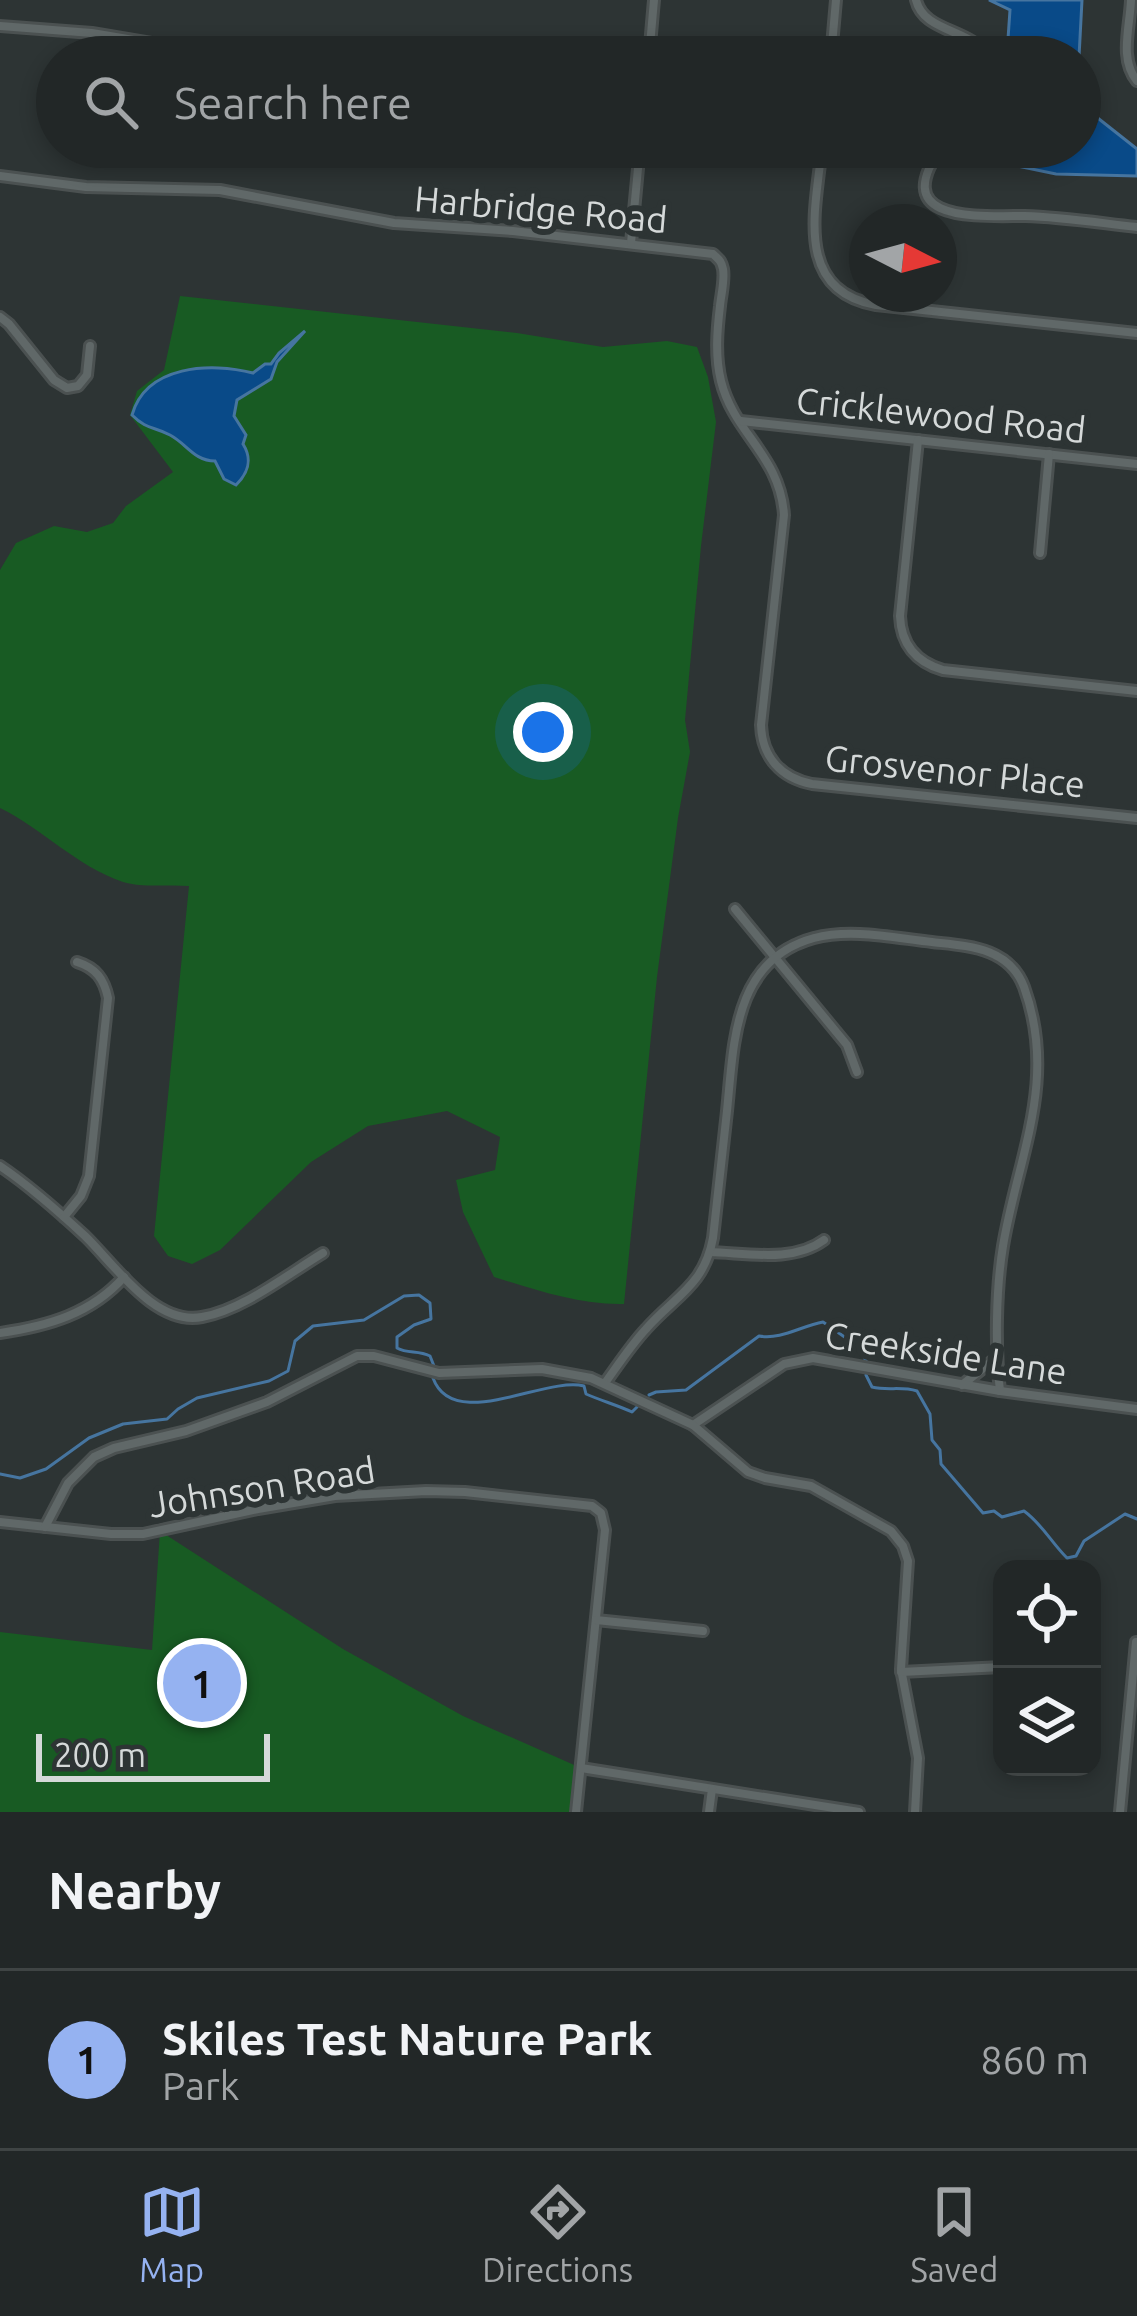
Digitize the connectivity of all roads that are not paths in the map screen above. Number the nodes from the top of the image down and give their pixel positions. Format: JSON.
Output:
{"nodes":[{"id":1,"x":654,"y":0,"type":"edge"},
{"id":2,"x":836,"y":0,"type":"edge"},
{"id":3,"x":916,"y":0,"type":"edge"},
{"id":4,"x":1132,"y":0,"type":"edge"},
{"id":5,"x":0,"y":26,"type":"edge"},
{"id":6,"x":112,"y":36,"type":"edge"},
{"id":7,"x":651,"y":36,"type":"edge"},
{"id":8,"x":833,"y":36,"type":"edge"},
{"id":9,"x":965,"y":36,"type":"edge"},
{"id":10,"x":1137,"y":81,"type":"edge"},
{"id":11,"x":638,"y":168,"type":"edge"},
{"id":12,"x":820,"y":168,"type":"edge"},
{"id":13,"x":927,"y":168,"type":"edge"},
{"id":14,"x":0,"y":176,"type":"edge"},
{"id":15,"x":1137,"y":227,"type":"edge"},
{"id":16,"x":631,"y":243,"type":"junction"},
{"id":17,"x":0,"y":317,"type":"edge"},
{"id":18,"x":1137,"y":333,"type":"edge"},
{"id":19,"x":90,"y":346,"type":"dead end"},
{"id":20,"x":739,"y":421,"type":"junction"},
{"id":21,"x":918,"y":440,"type":"junction"},
{"id":22,"x":1049,"y":454,"type":"junction"},
{"id":23,"x":1137,"y":464,"type":"edge"},
{"id":24,"x":1040,"y":554,"type":"dead end"},
{"id":25,"x":1137,"y":692,"type":"edge"},
{"id":26,"x":1137,"y":818,"type":"edge"},
{"id":27,"x":735,"y":909,"type":"dead end"},
{"id":28,"x":776,"y":958,"type":"junction"},
{"id":29,"x":77,"y":962,"type":"dead end"},
{"id":30,"x":857,"y":1072,"type":"dead end"},
{"id":31,"x":0,"y":1166,"type":"edge"},
{"id":32,"x":64,"y":1217,"type":"junction"},
{"id":33,"x":824,"y":1240,"type":"dead end"},
{"id":34,"x":710,"y":1252,"type":"junction"},
{"id":35,"x":323,"y":1253,"type":"dead end"},
{"id":36,"x":124,"y":1277,"type":"junction"},
{"id":37,"x":0,"y":1333,"type":"edge"},
{"id":38,"x":998,"y":1357,"type":"junction"},
{"id":39,"x":605,"y":1383,"type":"junction"},
{"id":40,"x":962,"y":1385,"type":"junction"},
{"id":41,"x":1000,"y":1391,"type":"junction"},
{"id":42,"x":1137,"y":1409,"type":"edge"},
{"id":43,"x":693,"y":1424,"type":"junction"},
{"id":44,"x":0,"y":1522,"type":"edge"},
{"id":45,"x":45,"y":1526,"type":"junction"},
{"id":46,"x":596,"y":1620,"type":"junction"},
{"id":47,"x":703,"y":1630,"type":"dead end"},
{"id":48,"x":1136,"y":1642,"type":"edge"},
{"id":49,"x":993,"y":1667,"type":"edge"},
{"id":50,"x":901,"y":1672,"type":"junction"},
{"id":51,"x":581,"y":1768,"type":"junction"},
{"id":52,"x":712,"y":1789,"type":"junction"},
{"id":53,"x":849,"y":1811,"type":"edge"},
{"id":54,"x":576,"y":1812,"type":"edge"},
{"id":55,"x":709,"y":1812,"type":"edge"},
{"id":56,"x":859,"y":1812,"type":"edge"},
{"id":57,"x":915,"y":1812,"type":"edge"},
{"id":58,"x":1120,"y":1812,"type":"edge"}],
"edges":[{"from":1,"to":7,"type":"street"},
{"from":2,"to":8,"type":"street"},
{"from":3,"to":9,"type":"street"},
{"from":4,"to":10,"type":"street"},
{"from":5,"to":6,"type":"street"},
{"from":11,"to":16,"type":"street"},
{"from":12,"to":18,"type":"street"},
{"from":13,"to":15,"type":"street"},
{"from":14,"to":16,"type":"street","name":"Harbridge Road"},
{"from":16,"to":20,"type":"street","name":"Harbridge Road"},
{"from":17,"to":19,"type":"street"},
{"from":20,"to":21,"type":"street","name":"Cricklewood Road"},
{"from":20,"to":26,"type":"street","name":"Grosvenor Place"},
{"from":21,"to":22,"type":"street","name":"Cricklewood Road"},
{"from":21,"to":25,"type":"street"},
{"from":22,"to":23,"type":"street","name":"Cricklewood Road"},
{"from":22,"to":24,"type":"street"},
{"from":27,"to":28,"type":"street"},
{"from":28,"to":30,"type":"street"},
{"from":28,"to":34,"type":"street"},
{"from":28,"to":38,"type":"street"},
{"from":29,"to":32,"type":"street"},
{"from":31,"to":32,"type":"street"},
{"from":32,"to":36,"type":"street"},
{"from":33,"to":34,"type":"street"},
{"from":34,"to":39,"type":"street"},
{"from":35,"to":36,"type":"street"},
{"from":36,"to":37,"type":"street"},
{"from":38,"to":40,"type":"street"},
{"from":38,"to":41,"type":"street"},
{"from":39,"to":43,"type":"street"},
{"from":39,"to":45,"type":"street"},
{"from":40,"to":41,"type":"street","name":"Creekside Lane"},
{"from":40,"to":43,"type":"street","name":"Creekside Lane"},
{"from":41,"to":42,"type":"street","name":"Creekside Lane"},
{"from":43,"to":50,"type":"street"},
{"from":44,"to":45,"type":"street","name":"Johnson Road"},
{"from":45,"to":46,"type":"street","name":"Johnson Road"},
{"from":46,"to":47,"type":"street"},
{"from":46,"to":51,"type":"street"},
{"from":48,"to":58,"type":"street"},
{"from":49,"to":50,"type":"street"},
{"from":50,"to":57,"type":"street"},
{"from":51,"to":52,"type":"street"},
{"from":51,"to":54,"type":"street"},
{"from":52,"to":53,"type":"street"},
{"from":52,"to":55,"type":"street"},
{"from":53,"to":56,"type":"street"}]}
